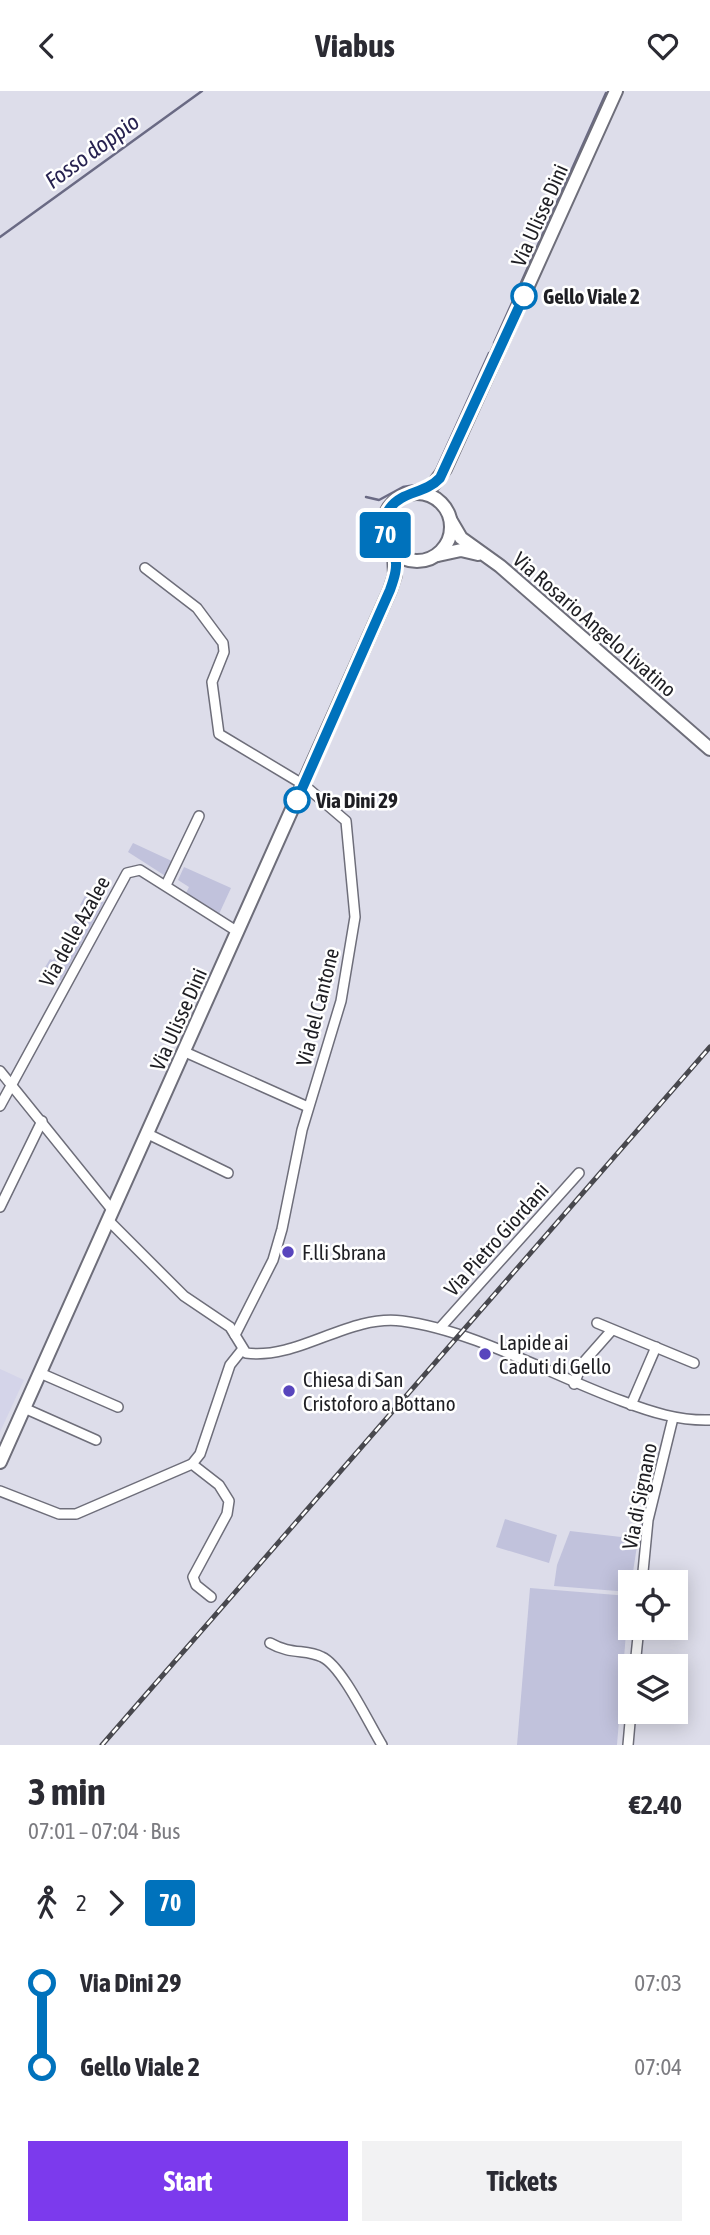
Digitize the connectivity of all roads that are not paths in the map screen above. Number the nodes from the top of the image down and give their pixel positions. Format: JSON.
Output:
{"nodes":[{"id":1,"x":615,"y":91,"type":"edge"},
{"id":2,"x":445,"y":469,"type":"junction"},
{"id":3,"x":416,"y":493,"type":"junction"},
{"id":4,"x":442,"y":504,"type":"junction"},
{"id":5,"x":451,"y":521,"type":"junction"},
{"id":6,"x":394,"y":552,"type":"junction"},
{"id":7,"x":438,"y":555,"type":"junction"},
{"id":8,"x":485,"y":556,"type":"junction"},
{"id":9,"x":415,"y":561,"type":"junction"},
{"id":10,"x":145,"y":568,"type":"dead end"},
{"id":11,"x":390,"y":590,"type":"junction"},
{"id":12,"x":710,"y":750,"type":"edge"},
{"id":13,"x":304,"y":785,"type":"junction"},
{"id":14,"x":199,"y":816,"type":"dead end"},
{"id":15,"x":166,"y":885,"type":"junction"},
{"id":16,"x":238,"y":932,"type":"junction"},
{"id":17,"x":185,"y":1052,"type":"junction"},
{"id":18,"x":0,"y":1071,"type":"edge"},
{"id":19,"x":11,"y":1083,"type":"junction"},
{"id":20,"x":0,"y":1106,"type":"edge"},
{"id":21,"x":309,"y":1107,"type":"junction"},
{"id":22,"x":42,"y":1121,"type":"junction"},
{"id":23,"x":148,"y":1135,"type":"junction"},
{"id":24,"x":228,"y":1173,"type":"dead end"},
{"id":25,"x":579,"y":1173,"type":"dead end"},
{"id":26,"x":0,"y":1207,"type":"edge"},
{"id":27,"x":111,"y":1216,"type":"junction"},
{"id":28,"x":597,"y":1323,"type":"dead end"},
{"id":29,"x":440,"y":1328,"type":"junction"},
{"id":30,"x":612,"y":1330,"type":"junction"},
{"id":31,"x":235,"y":1335,"type":"junction"},
{"id":32,"x":656,"y":1347,"type":"junction"},
{"id":33,"x":242,"y":1350,"type":"junction"},
{"id":34,"x":694,"y":1363,"type":"dead end"},
{"id":35,"x":40,"y":1373,"type":"junction"},
{"id":36,"x":574,"y":1384,"type":"junction"},
{"id":37,"x":631,"y":1405,"type":"junction"},
{"id":38,"x":118,"y":1407,"type":"dead end"},
{"id":39,"x":24,"y":1408,"type":"junction"},
{"id":40,"x":673,"y":1418,"type":"junction"},
{"id":41,"x":710,"y":1420,"type":"edge"},
{"id":42,"x":96,"y":1440,"type":"dead end"},
{"id":43,"x":0,"y":1462,"type":"edge"},
{"id":44,"x":192,"y":1464,"type":"junction"},
{"id":45,"x":0,"y":1491,"type":"edge"},
{"id":46,"x":643,"y":1570,"type":"edge"},
{"id":47,"x":211,"y":1597,"type":"dead end"},
{"id":48,"x":270,"y":1643,"type":"dead end"},
{"id":49,"x":630,"y":1724,"type":"edge"},
{"id":50,"x":383,"y":1745,"type":"edge"},
{"id":51,"x":628,"y":1745,"type":"edge"}],
"edges":[{"from":1,"to":2,"type":"street","name":"Via Ulisse Dini"},
{"from":2,"to":3,"type":"street"},
{"from":2,"to":4,"type":"street"},
{"from":3,"to":4,"type":"street"},
{"from":3,"to":6,"type":"street"},
{"from":4,"to":5,"type":"street"},
{"from":5,"to":7,"type":"street"},
{"from":5,"to":8,"type":"street","name":"Via Rosario Angelo Livatino"},
{"from":6,"to":9,"type":"street"},
{"from":6,"to":11,"type":"street"},
{"from":7,"to":8,"type":"street"},
{"from":7,"to":9,"type":"street"},
{"from":8,"to":12,"type":"street","name":"Via Rosario Angelo Livatino"},
{"from":9,"to":11,"type":"street"},
{"from":10,"to":13,"type":"street","name":"Via del Cantone"},
{"from":11,"to":13,"type":"street","name":"Via Ulisse Dini"},
{"from":13,"to":16,"type":"street","name":"Via Ulisse Dini"},
{"from":13,"to":21,"type":"street","name":"Via del Cantone"},
{"from":14,"to":15,"type":"street"},
{"from":15,"to":16,"type":"street","name":"Via delle Azalee"},
{"from":15,"to":19,"type":"street","name":"Via delle Azalee"},
{"from":16,"to":17,"type":"street","name":"Via Ulisse Dini"},
{"from":17,"to":21,"type":"street"},
{"from":17,"to":23,"type":"street","name":"Via Ulisse Dini"},
{"from":18,"to":19,"type":"street"},
{"from":19,"to":20,"type":"street","name":"Via delle Azalee"},
{"from":19,"to":22,"type":"street"},
{"from":21,"to":31,"type":"street","name":"Via del Cantone"},
{"from":22,"to":26,"type":"street"},
{"from":22,"to":27,"type":"street"},
{"from":23,"to":24,"type":"street"},
{"from":23,"to":27,"type":"street","name":"Via Ulisse Dini"},
{"from":25,"to":29,"type":"street","name":"Via Pietro Giordani"},
{"from":27,"to":31,"type":"street"},
{"from":27,"to":35,"type":"street","name":"Via Ulisse Dini"},
{"from":28,"to":30,"type":"street"},
{"from":29,"to":33,"type":"street"},
{"from":29,"to":36,"type":"street"},
{"from":30,"to":32,"type":"street"},
{"from":30,"to":36,"type":"street"},
{"from":31,"to":33,"type":"street"},
{"from":32,"to":34,"type":"street"},
{"from":32,"to":37,"type":"street"},
{"from":33,"to":44,"type":"street"},
{"from":35,"to":38,"type":"street"},
{"from":35,"to":39,"type":"street","name":"Via Ulisse Dini"},
{"from":36,"to":37,"type":"street"},
{"from":37,"to":40,"type":"street"},
{"from":39,"to":42,"type":"street"},
{"from":39,"to":43,"type":"street","name":"Via Ulisse Dini"},
{"from":40,"to":41,"type":"street"},
{"from":40,"to":46,"type":"street","name":"Via di Signano"},
{"from":44,"to":45,"type":"street"},
{"from":44,"to":47,"type":"street"},
{"from":48,"to":50,"type":"street"},
{"from":49,"to":51,"type":"street"}]}
